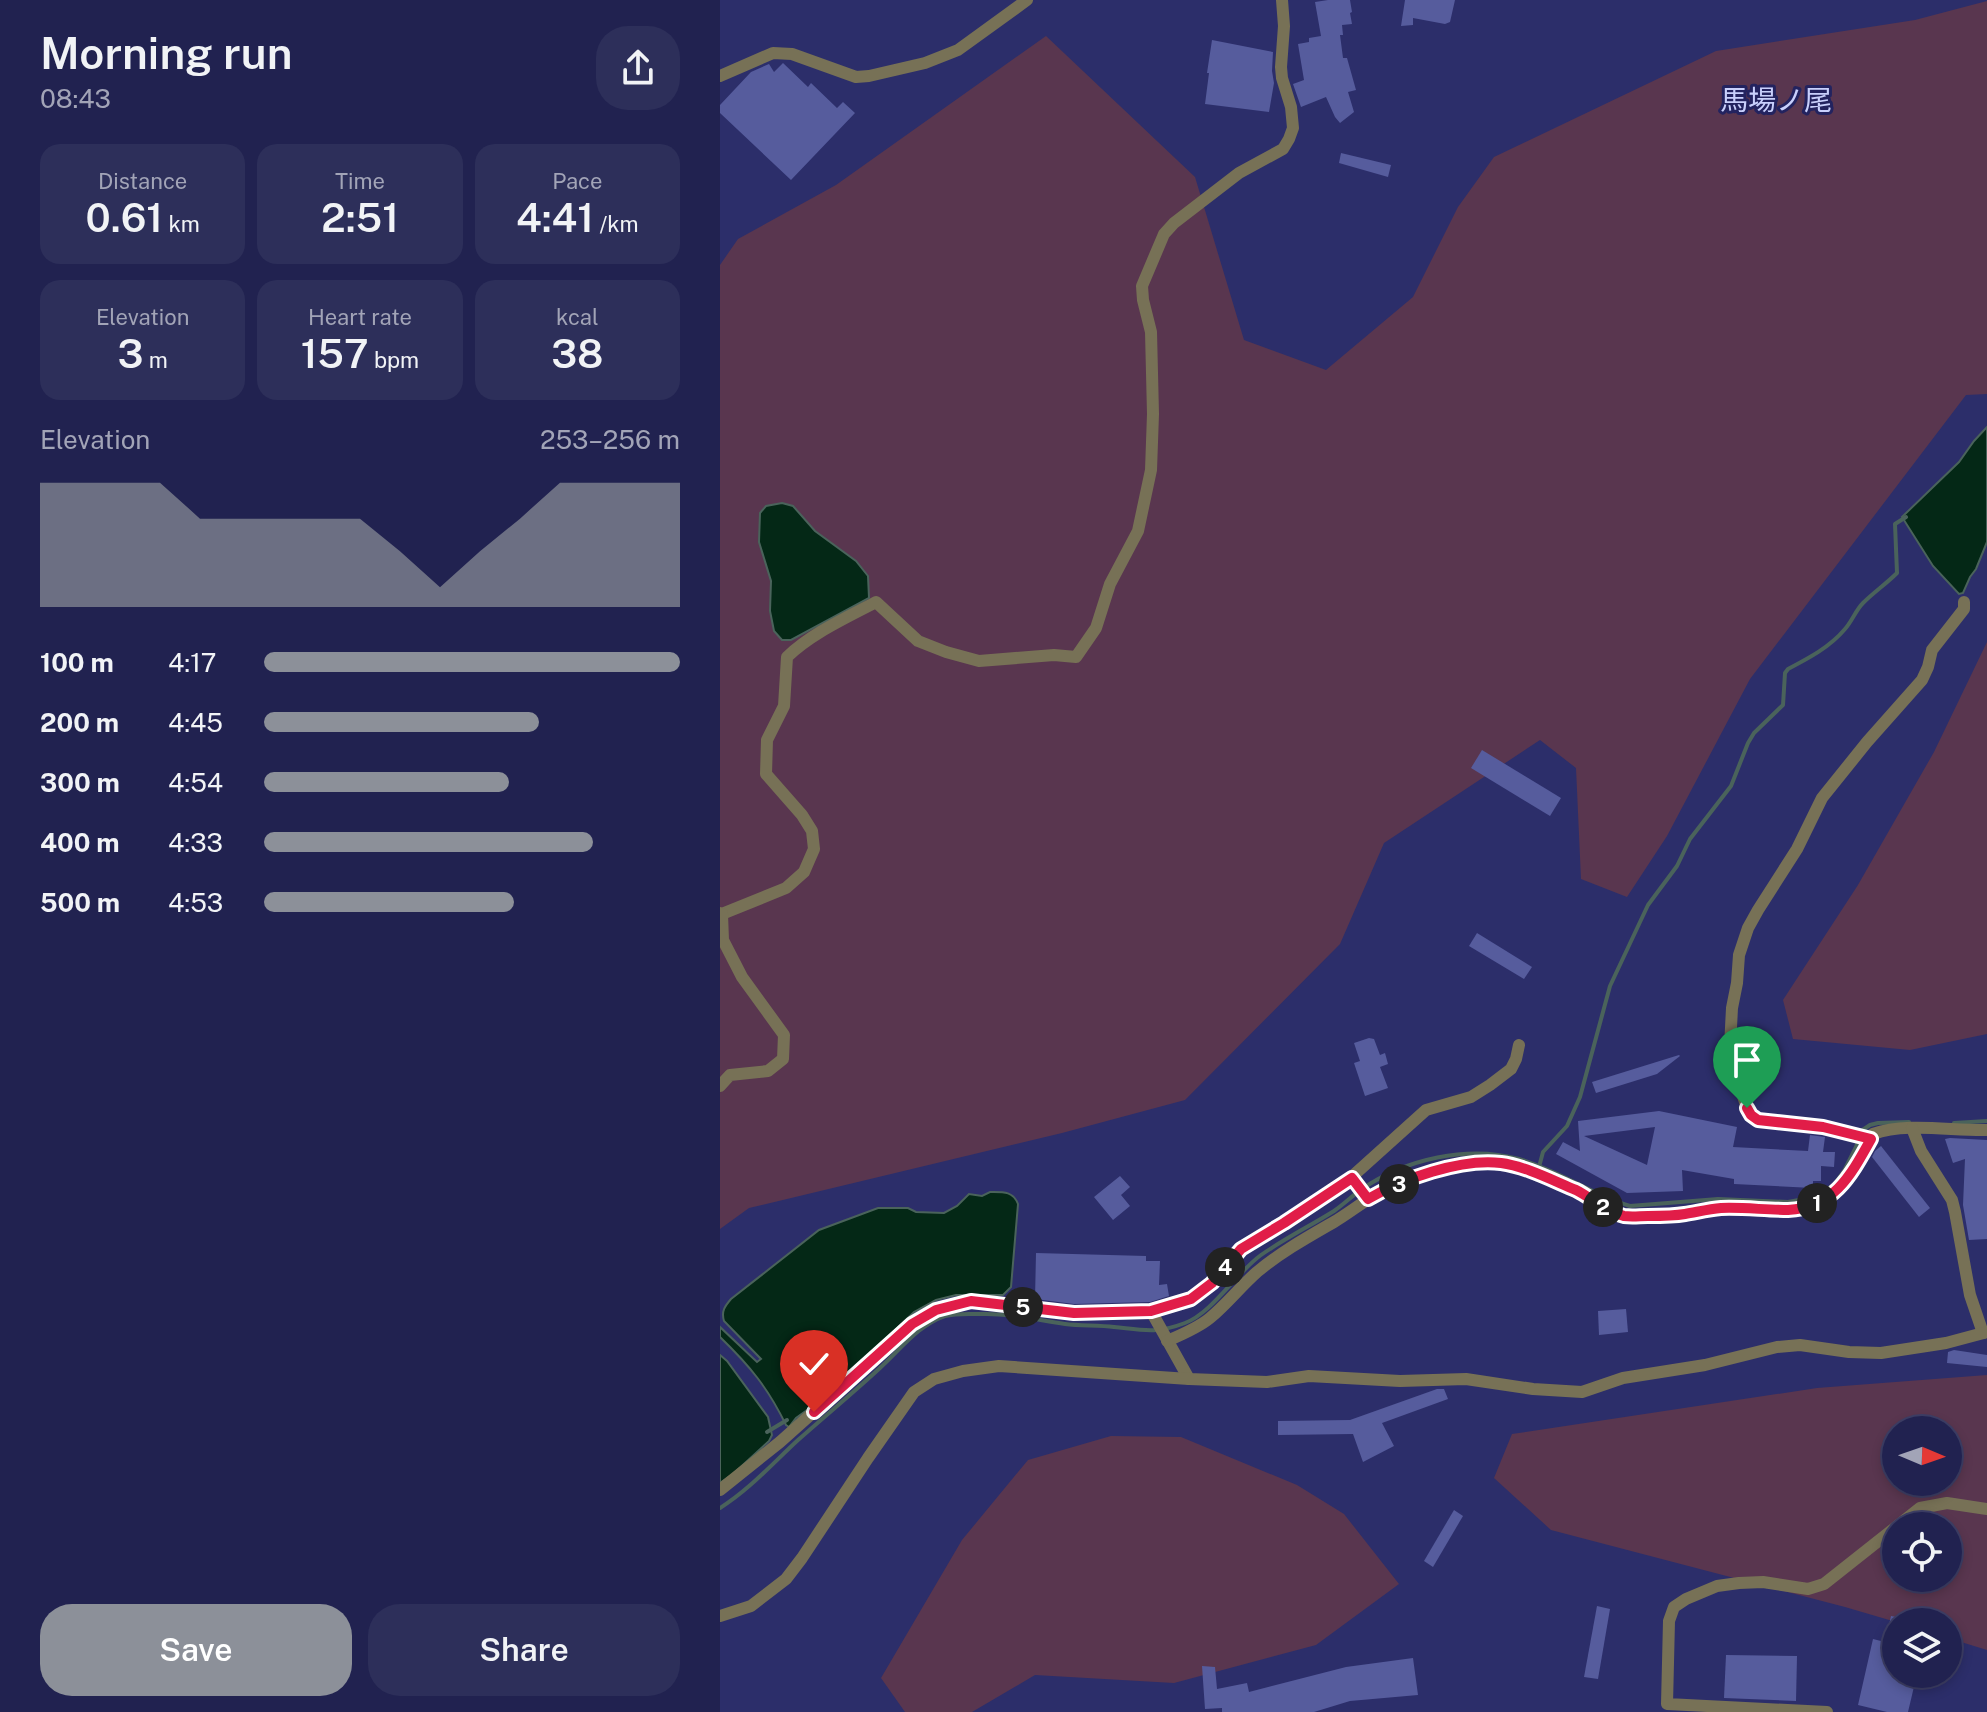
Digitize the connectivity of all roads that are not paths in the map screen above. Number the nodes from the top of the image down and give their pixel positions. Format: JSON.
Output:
{"nodes":[{"id":1,"x":1027,"y":0,"type":"edge"},
{"id":2,"x":1282,"y":0,"type":"edge"},
{"id":3,"x":720,"y":76,"type":"edge"},
{"id":4,"x":1964,"y":602,"type":"dead end"},
{"id":5,"x":721,"y":914,"type":"edge"},
{"id":6,"x":1519,"y":1045,"type":"dead end"},
{"id":7,"x":720,"y":1086,"type":"edge"},
{"id":8,"x":1912,"y":1128,"type":"junction"},
{"id":9,"x":1987,"y":1130,"type":"edge"},
{"id":10,"x":1862,"y":1136,"type":"junction"},
{"id":11,"x":1360,"y":1189,"type":"junction"},
{"id":12,"x":1153,"y":1316,"type":"junction"},
{"id":13,"x":1985,"y":1333,"type":"edge"},
{"id":14,"x":1166,"y":1339,"type":"junction"},
{"id":15,"x":1189,"y":1379,"type":"junction"},
{"id":16,"x":720,"y":1490,"type":"edge"},
{"id":17,"x":1987,"y":1509,"type":"edge"},
{"id":18,"x":720,"y":1616,"type":"edge"},
{"id":19,"x":1827,"y":1712,"type":"edge"}],
"edges":[{"from":1,"to":3,"type":"street"},
{"from":2,"to":5,"type":"street"},
{"from":4,"to":10,"type":"street"},
{"from":5,"to":7,"type":"street"},
{"from":6,"to":11,"type":"street"},
{"from":8,"to":9,"type":"street"},
{"from":8,"to":10,"type":"street"},
{"from":8,"to":13,"type":"street"},
{"from":10,"to":11,"type":"street"},
{"from":11,"to":12,"type":"street"},
{"from":11,"to":14,"type":"street"},
{"from":12,"to":14,"type":"street"},
{"from":12,"to":16,"type":"street"},
{"from":13,"to":15,"type":"street"},
{"from":14,"to":15,"type":"street"},
{"from":15,"to":18,"type":"street"},
{"from":17,"to":19,"type":"street"}]}
